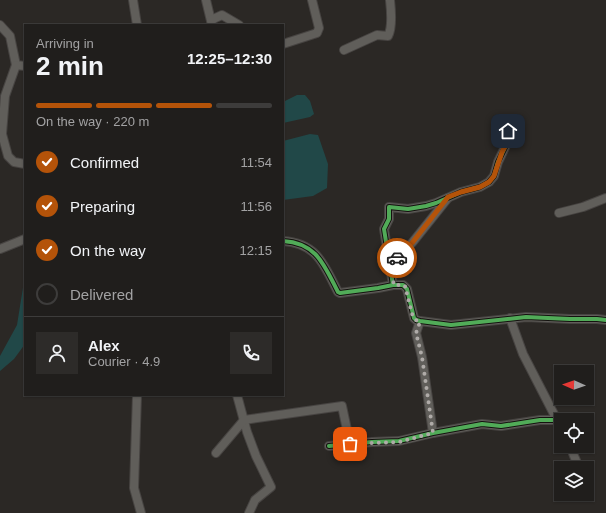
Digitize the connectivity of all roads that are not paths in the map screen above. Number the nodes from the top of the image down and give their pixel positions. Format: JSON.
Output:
{"nodes":[{"id":1,"x":133,"y":0,"type":"edge"},
{"id":2,"x":206,"y":0,"type":"edge"},
{"id":3,"x":312,"y":0,"type":"edge"},
{"id":4,"x":390,"y":0,"type":"edge"},
{"id":5,"x":212,"y":22,"type":"edge"},
{"id":6,"x":137,"y":24,"type":"edge"},
{"id":7,"x":237,"y":24,"type":"edge"},
{"id":8,"x":0,"y":25,"type":"edge"},
{"id":9,"x":284,"y":44,"type":"edge"},
{"id":10,"x":344,"y":50,"type":"dead end"},
{"id":11,"x":16,"y":65,"type":"junction"},
{"id":12,"x":24,"y":66,"type":"edge"},
{"id":13,"x":2,"y":96,"type":"edge"},
{"id":14,"x":508,"y":131,"type":"dead end"},
{"id":15,"x":24,"y":164,"type":"edge"},
{"id":16,"x":448,"y":197,"type":"junction"},
{"id":17,"x":606,"y":198,"type":"edge"},
{"id":18,"x":559,"y":213,"type":"dead end"},
{"id":19,"x":24,"y":239,"type":"edge"},
{"id":20,"x":284,"y":241,"type":"edge"},
{"id":21,"x":0,"y":249,"type":"edge"},
{"id":22,"x":390,"y":264,"type":"junction"},
{"id":23,"x":394,"y":285,"type":"junction"},
{"id":24,"x":510,"y":318,"type":"junction"},
{"id":25,"x":606,"y":320,"type":"edge"},
{"id":26,"x":420,"y":322,"type":"junction"},
{"id":27,"x":137,"y":396,"type":"edge"},
{"id":28,"x":237,"y":396,"type":"edge"},
{"id":29,"x":554,"y":414,"type":"edge"},
{"id":30,"x":244,"y":420,"type":"junction"},
{"id":31,"x":554,"y":424,"type":"edge"},
{"id":32,"x":433,"y":433,"type":"junction"},
{"id":33,"x":350,"y":444,"type":"junction"},
{"id":34,"x":329,"y":446,"type":"dead end"},
{"id":35,"x":216,"y":453,"type":"dead end"},
{"id":36,"x":141,"y":513,"type":"edge"},
{"id":37,"x":249,"y":513,"type":"edge"}],
"edges":[{"from":1,"to":6,"type":"street"},
{"from":2,"to":5,"type":"street"},
{"from":3,"to":9,"type":"street"},
{"from":4,"to":10,"type":"street"},
{"from":5,"to":7,"type":"street"},
{"from":8,"to":11,"type":"street"},
{"from":11,"to":12,"type":"street"},
{"from":11,"to":13,"type":"street"},
{"from":13,"to":15,"type":"street"},
{"from":14,"to":16,"type":"street"},
{"from":16,"to":22,"type":"street"},
{"from":16,"to":22,"type":"street"},
{"from":17,"to":18,"type":"street"},
{"from":19,"to":21,"type":"street"},
{"from":20,"to":23,"type":"street"},
{"from":22,"to":23,"type":"street"},
{"from":23,"to":26,"type":"street"},
{"from":24,"to":25,"type":"street"},
{"from":24,"to":26,"type":"street"},
{"from":24,"to":29,"type":"street"},
{"from":26,"to":32,"type":"street"},
{"from":27,"to":36,"type":"street"},
{"from":28,"to":30,"type":"street"},
{"from":30,"to":33,"type":"street"},
{"from":30,"to":35,"type":"street"},
{"from":30,"to":37,"type":"street"},
{"from":31,"to":32,"type":"street"},
{"from":32,"to":33,"type":"street"},
{"from":33,"to":34,"type":"street"}]}
